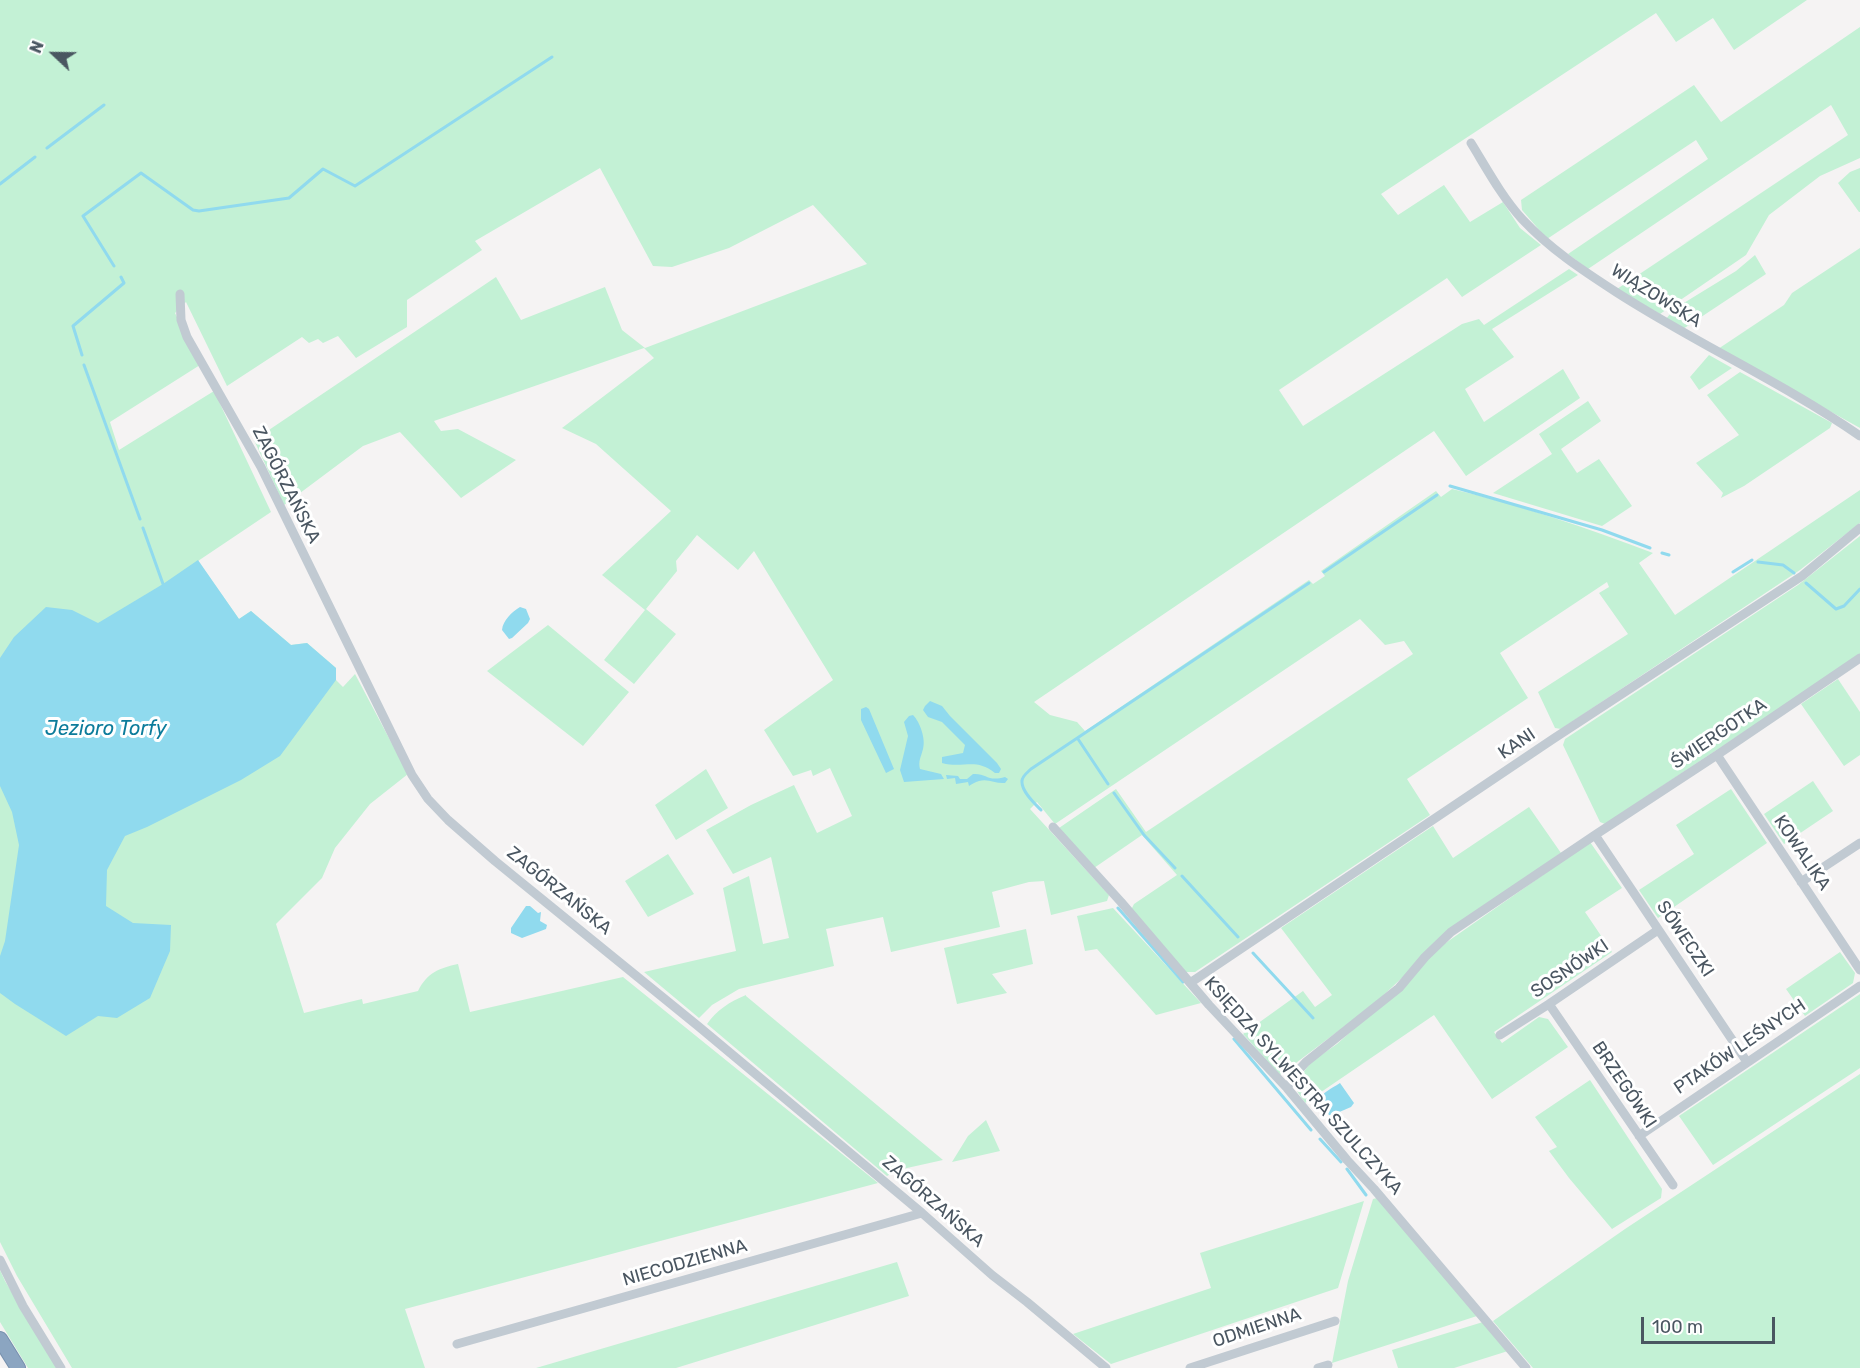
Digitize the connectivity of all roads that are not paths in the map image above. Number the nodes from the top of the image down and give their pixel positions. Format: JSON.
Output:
{"nodes":[{"id":1,"x":1471,"y":143,"type":"dead end"},
{"id":2,"x":180,"y":294,"type":"dead end"},
{"id":3,"x":1860,"y":436,"type":"edge"},
{"id":4,"x":1860,"y":528,"type":"edge"},
{"id":5,"x":1860,"y":658,"type":"edge"},
{"id":6,"x":1717,"y":755,"type":"junction"},
{"id":7,"x":1053,"y":827,"type":"dead end"},
{"id":8,"x":1595,"y":835,"type":"junction"},
{"id":9,"x":1860,"y":843,"type":"edge"},
{"id":10,"x":1801,"y":882,"type":"junction"},
{"id":11,"x":1658,"y":930,"type":"junction"},
{"id":12,"x":1860,"y":969,"type":"edge"},
{"id":13,"x":1190,"y":983,"type":"junction"},
{"id":14,"x":1860,"y":986,"type":"edge"},
{"id":15,"x":1549,"y":1004,"type":"junction"},
{"id":16,"x":1500,"y":1035,"type":"dead end"},
{"id":17,"x":1747,"y":1062,"type":"junction"},
{"id":18,"x":1287,"y":1088,"type":"junction"},
{"id":19,"x":1639,"y":1136,"type":"junction"},
{"id":20,"x":1673,"y":1185,"type":"dead end"},
{"id":21,"x":922,"y":1213,"type":"junction"},
{"id":22,"x":0,"y":1260,"type":"edge"},
{"id":23,"x":1335,"y":1321,"type":"dead end"},
{"id":24,"x":0,"y":1339,"type":"edge"},
{"id":25,"x":457,"y":1344,"type":"dead end"},
{"id":26,"x":1328,"y":1365,"type":"dead end"},
{"id":27,"x":18,"y":1368,"type":"edge"},
{"id":28,"x":61,"y":1368,"type":"edge"},
{"id":29,"x":1106,"y":1368,"type":"edge"},
{"id":30,"x":1190,"y":1368,"type":"edge"},
{"id":31,"x":1318,"y":1368,"type":"edge"},
{"id":32,"x":1526,"y":1368,"type":"edge"}],
"edges":[{"from":1,"to":3,"type":"street","name":"WIĄZOWSKA"},
{"from":2,"to":21,"type":"street","name":"ZAGÓRZAŃSKA"},
{"from":4,"to":13,"type":"street","name":"KANI"},
{"from":5,"to":6,"type":"street","name":"ŚWIERGOTKA"},
{"from":6,"to":8,"type":"street","name":"ŚWIERGOTKA"},
{"from":6,"to":10,"type":"street","name":"KOWALIKA"},
{"from":7,"to":13,"type":"street","name":"KSIĘDZA SYLWESTRA SZULCZYKA"},
{"from":8,"to":11,"type":"street","name":"SÓWECZKI"},
{"from":8,"to":18,"type":"street","name":"ŚWIERGOTKA"},
{"from":9,"to":10,"type":"street"},
{"from":10,"to":12,"type":"street","name":"KOWALIKA"},
{"from":11,"to":15,"type":"street","name":"SOSNÓWKI"},
{"from":11,"to":17,"type":"street","name":"SÓWECZKI"},
{"from":13,"to":18,"type":"street","name":"KSIĘDZA SYLWESTRA SZULCZYKA"},
{"from":14,"to":17,"type":"street","name":"PTAKÓW LEŚNYCH"},
{"from":15,"to":16,"type":"street","name":"SOSNÓWKI"},
{"from":15,"to":19,"type":"street","name":"BRZEGÓWKI"},
{"from":17,"to":19,"type":"street","name":"PTAKÓW LEŚNYCH"},
{"from":18,"to":32,"type":"street","name":"KSIĘDZA SYLWESTRA SZULCZYKA"},
{"from":19,"to":20,"type":"street","name":"BRZEGÓWKI"},
{"from":21,"to":25,"type":"street","name":"NIECODZIENNA"},
{"from":21,"to":29,"type":"street","name":"ZAGÓRZAŃSKA"},
{"from":22,"to":28,"type":"street"},
{"from":23,"to":30,"type":"street","name":"ODMIENNA"},
{"from":24,"to":27,"type":"highway"},
{"from":26,"to":31,"type":"street"}]}
